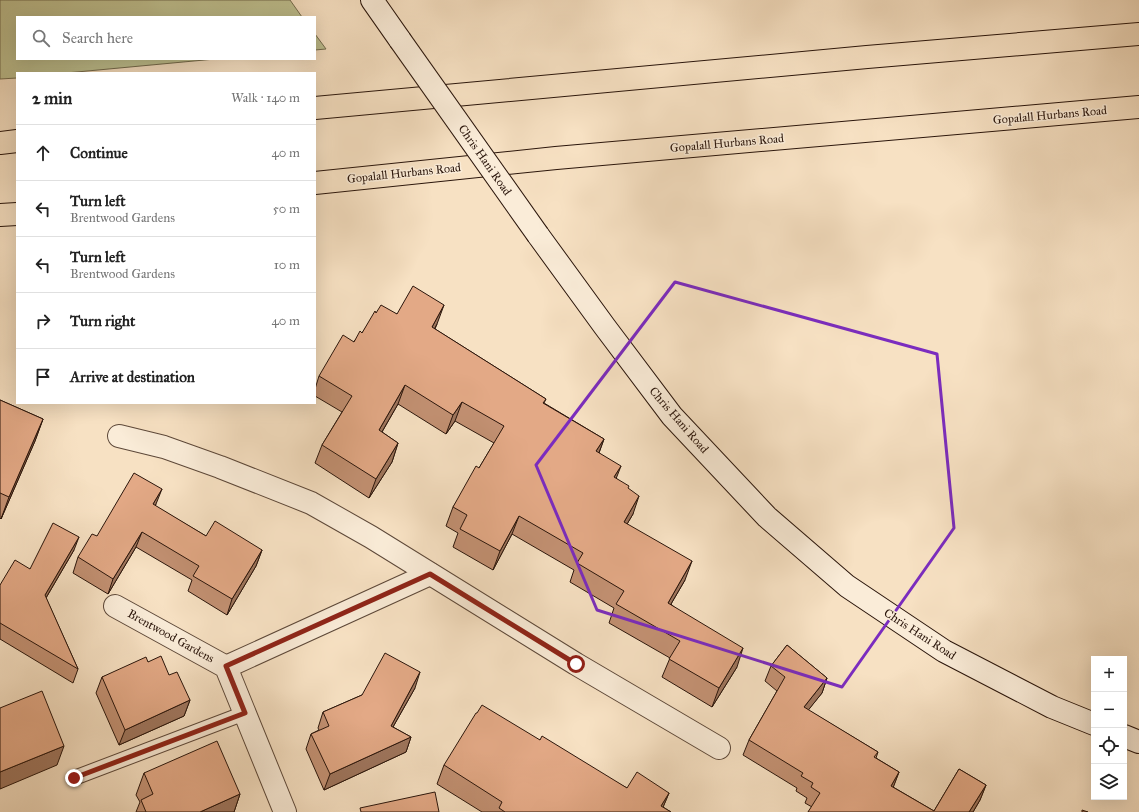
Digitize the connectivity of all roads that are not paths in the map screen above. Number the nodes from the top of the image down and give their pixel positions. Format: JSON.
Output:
{"nodes":[{"id":1,"x":372,"y":0,"type":"edge"},
{"id":2,"x":1139,"y":34,"type":"edge"},
{"id":3,"x":1139,"y":107,"type":"edge"},
{"id":4,"x":316,"y":108,"type":"edge"},
{"id":5,"x":16,"y":141,"type":"edge"},
{"id":6,"x":0,"y":143,"type":"edge"},
{"id":7,"x":316,"y":183,"type":"edge"},
{"id":8,"x":16,"y":214,"type":"edge"},
{"id":9,"x":0,"y":216,"type":"edge"},
{"id":10,"x":119,"y":436,"type":"dead end"},
{"id":11,"x":430,"y":574,"type":"junction"},
{"id":12,"x":115,"y":606,"type":"dead end"},
{"id":13,"x":226,"y":666,"type":"junction"},
{"id":14,"x":245,"y":713,"type":"junction"},
{"id":15,"x":1091,"y":723,"type":"edge"},
{"id":16,"x":1127,"y":737,"type":"edge"},
{"id":17,"x":1139,"y":742,"type":"edge"},
{"id":18,"x":719,"y":748,"type":"dead end"},
{"id":19,"x":74,"y":778,"type":"dead end"},
{"id":20,"x":285,"y":812,"type":"edge"}],
"edges":[{"from":1,"to":15,"type":"street","name":"Chris Hani Road","bridge":true},
{"from":2,"to":4,"type":"highway"},
{"from":3,"to":7,"type":"highway","name":"Gopalall Hurbans Road"},
{"from":5,"to":6,"type":"highway"},
{"from":8,"to":9,"type":"highway"},
{"from":10,"to":11,"type":"street"},
{"from":11,"to":13,"type":"street","name":"Brentwood Gardens"},
{"from":11,"to":18,"type":"street"},
{"from":12,"to":13,"type":"street","name":"Brentwood Gardens"},
{"from":13,"to":14,"type":"street","name":"Brentwood Gardens"},
{"from":14,"to":19,"type":"lane"},
{"from":14,"to":20,"type":"street","name":"Brentwood Gardens"},
{"from":16,"to":17,"type":"street"}]}
